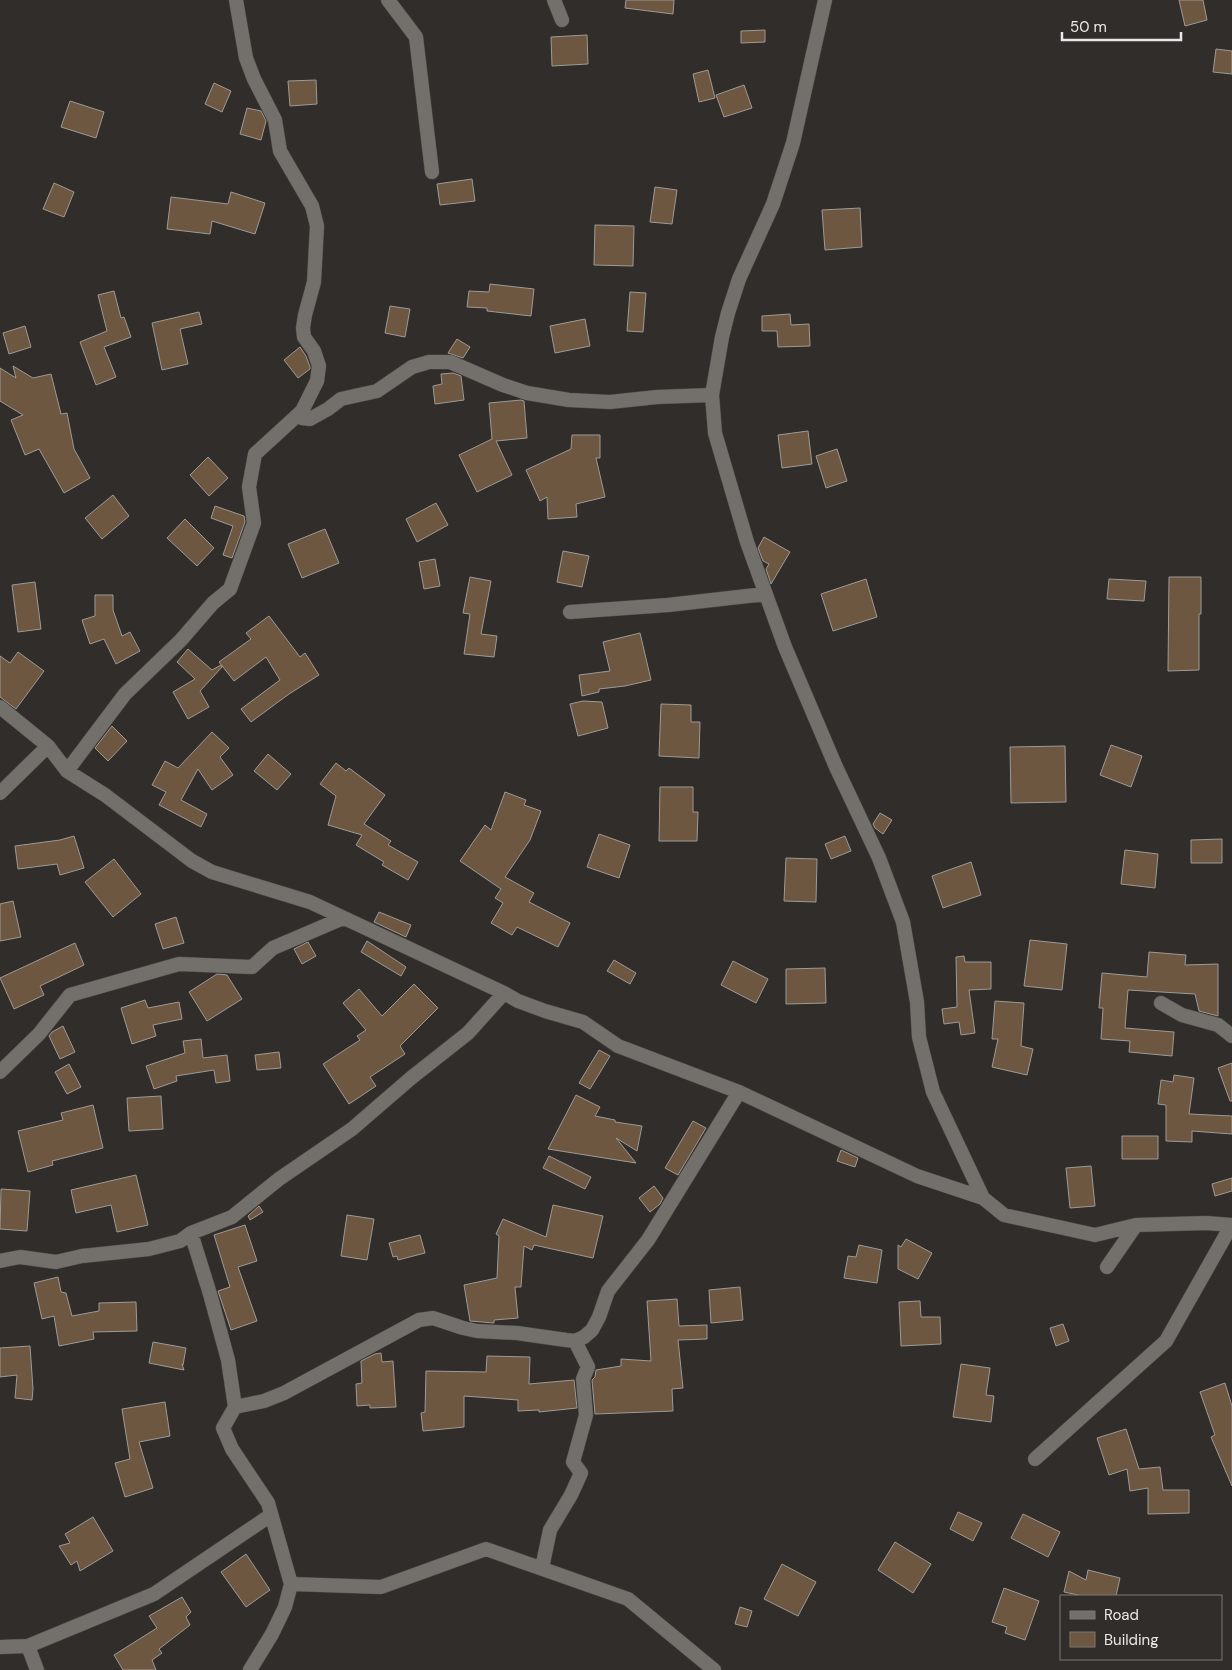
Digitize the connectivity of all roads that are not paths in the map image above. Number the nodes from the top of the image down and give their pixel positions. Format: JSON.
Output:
{"nodes":[{"id":1,"x":236,"y":0,"type":"edge"},
{"id":2,"x":388,"y":0,"type":"edge"},
{"id":3,"x":554,"y":0,"type":"edge"},
{"id":4,"x":825,"y":0,"type":"edge"},
{"id":5,"x":562,"y":20,"type":"dead end"},
{"id":6,"x":432,"y":172,"type":"dead end"},
{"id":7,"x":712,"y":395,"type":"junction"},
{"id":8,"x":302,"y":411,"type":"junction"},
{"id":9,"x":765,"y":594,"type":"junction"},
{"id":10,"x":570,"y":612,"type":"dead end"},
{"id":11,"x":0,"y":708,"type":"edge"},
{"id":12,"x":48,"y":746,"type":"junction"},
{"id":13,"x":67,"y":771,"type":"junction"},
{"id":14,"x":0,"y":793,"type":"edge"},
{"id":15,"x":342,"y":918,"type":"junction"},
{"id":16,"x":504,"y":993,"type":"junction"},
{"id":17,"x":1161,"y":1003,"type":"dead end"},
{"id":18,"x":1232,"y":1036,"type":"edge"},
{"id":19,"x":0,"y":1072,"type":"edge"},
{"id":20,"x":739,"y":1092,"type":"junction"},
{"id":21,"x":983,"y":1198,"type":"junction"},
{"id":22,"x":1136,"y":1225,"type":"junction"},
{"id":23,"x":1231,"y":1226,"type":"edge"},
{"id":24,"x":190,"y":1233,"type":"junction"},
{"id":25,"x":0,"y":1261,"type":"edge"},
{"id":26,"x":1106,"y":1267,"type":"dead end"},
{"id":27,"x":575,"y":1341,"type":"junction"},
{"id":28,"x":235,"y":1407,"type":"junction"},
{"id":29,"x":1036,"y":1459,"type":"dead end"},
{"id":30,"x":271,"y":1515,"type":"junction"},
{"id":31,"x":542,"y":1568,"type":"junction"},
{"id":32,"x":291,"y":1584,"type":"junction"},
{"id":33,"x":28,"y":1646,"type":"junction"},
{"id":34,"x":0,"y":1647,"type":"edge"},
{"id":35,"x":37,"y":1670,"type":"edge"},
{"id":36,"x":250,"y":1670,"type":"edge"},
{"id":37,"x":714,"y":1670,"type":"edge"}],
"edges":[{"from":1,"to":8,"type":"street"},
{"from":2,"to":6,"type":"street"},
{"from":3,"to":5,"type":"street"},
{"from":4,"to":7,"type":"street"},
{"from":7,"to":8,"type":"street"},
{"from":7,"to":9,"type":"street"},
{"from":8,"to":13,"type":"street"},
{"from":9,"to":10,"type":"street"},
{"from":9,"to":21,"type":"street"},
{"from":11,"to":12,"type":"street"},
{"from":12,"to":13,"type":"street"},
{"from":12,"to":14,"type":"street"},
{"from":13,"to":15,"type":"street"},
{"from":15,"to":16,"type":"street"},
{"from":15,"to":19,"type":"street"},
{"from":16,"to":20,"type":"street"},
{"from":16,"to":24,"type":"street"},
{"from":17,"to":18,"type":"street"},
{"from":20,"to":21,"type":"street"},
{"from":20,"to":27,"type":"street"},
{"from":21,"to":22,"type":"street"},
{"from":22,"to":23,"type":"street"},
{"from":22,"to":26,"type":"street"},
{"from":23,"to":29,"type":"street"},
{"from":24,"to":25,"type":"street"},
{"from":24,"to":28,"type":"street"},
{"from":27,"to":28,"type":"street"},
{"from":27,"to":31,"type":"street"},
{"from":28,"to":30,"type":"street"},
{"from":30,"to":32,"type":"street"},
{"from":30,"to":33,"type":"street"},
{"from":31,"to":32,"type":"street"},
{"from":31,"to":37,"type":"street"},
{"from":32,"to":36,"type":"street"},
{"from":33,"to":34,"type":"street"},
{"from":33,"to":35,"type":"street"}]}
